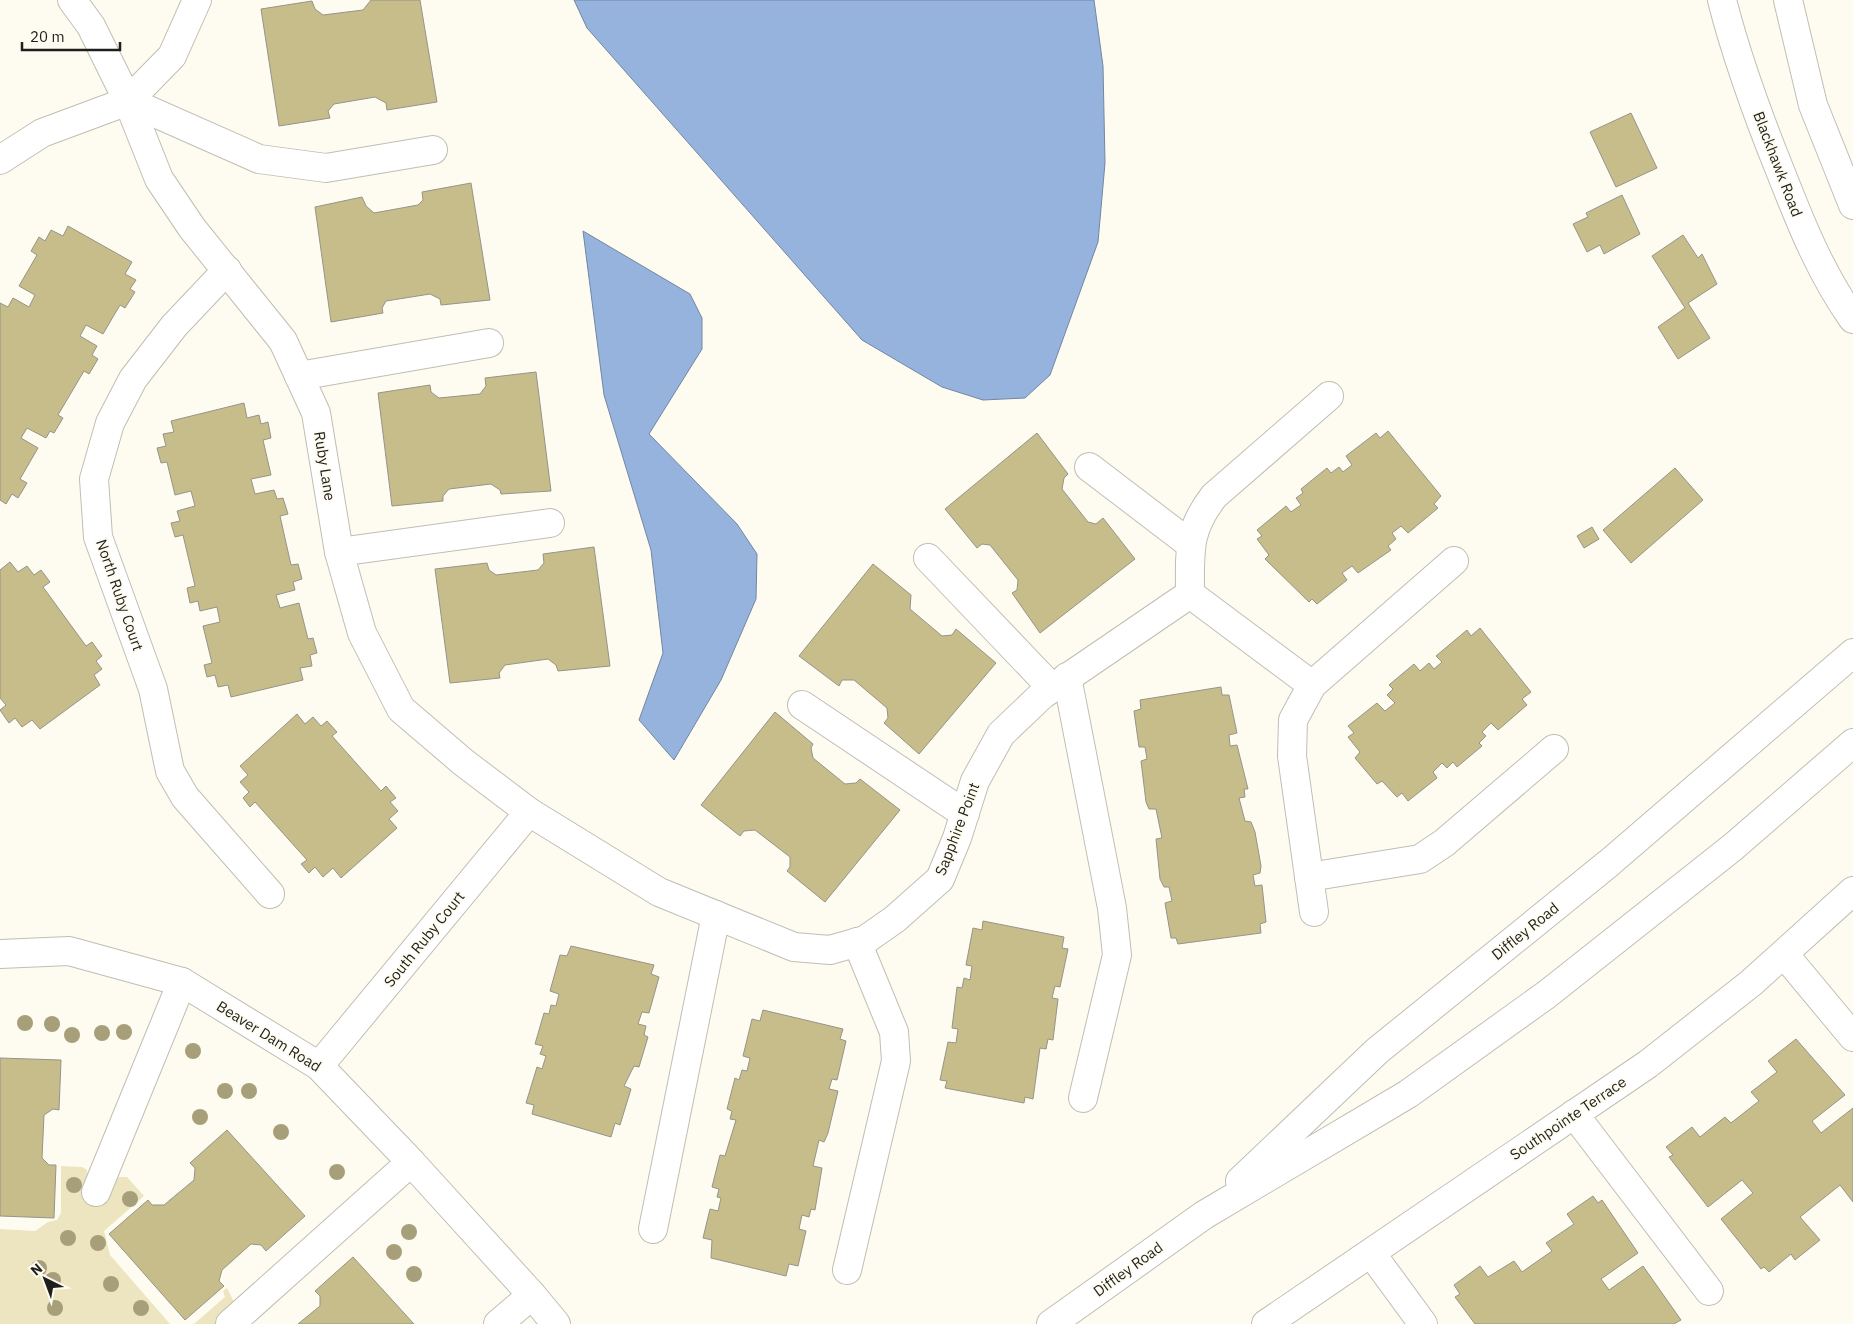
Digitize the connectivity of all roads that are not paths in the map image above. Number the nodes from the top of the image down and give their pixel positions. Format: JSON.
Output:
{"nodes":[{"id":1,"x":72,"y":0,"type":"edge"},
{"id":2,"x":197,"y":0,"type":"edge"},
{"id":3,"x":1722,"y":0,"type":"edge"},
{"id":4,"x":1788,"y":0,"type":"edge"},
{"id":5,"x":128,"y":101,"type":"junction"},
{"id":6,"x":433,"y":150,"type":"dead end"},
{"id":7,"x":0,"y":160,"type":"edge"},
{"id":8,"x":1853,"y":205,"type":"edge"},
{"id":9,"x":227,"y":270,"type":"junction"},
{"id":10,"x":1853,"y":319,"type":"edge"},
{"id":11,"x":489,"y":344,"type":"dead end"},
{"id":12,"x":299,"y":376,"type":"junction"},
{"id":13,"x":1330,"y":396,"type":"dead end"},
{"id":14,"x":1089,"y":467,"type":"dead end"},
{"id":15,"x":550,"y":522,"type":"dead end"},
{"id":16,"x":1190,"y":544,"type":"junction"},
{"id":17,"x":339,"y":552,"type":"junction"},
{"id":18,"x":928,"y":558,"type":"dead end"},
{"id":19,"x":1454,"y":561,"type":"dead end"},
{"id":20,"x":1190,"y":594,"type":"junction"},
{"id":21,"x":1853,"y":653,"type":"edge"},
{"id":22,"x":1060,"y":683,"type":"junction"},
{"id":23,"x":1312,"y":685,"type":"junction"},
{"id":24,"x":802,"y":705,"type":"dead end"},
{"id":25,"x":1853,"y":743,"type":"edge"},
{"id":26,"x":1554,"y":749,"type":"dead end"},
{"id":27,"x":529,"y":812,"type":"junction"},
{"id":28,"x":965,"y":814,"type":"junction"},
{"id":29,"x":1309,"y":877,"type":"junction"},
{"id":30,"x":1853,"y":891,"type":"edge"},
{"id":31,"x":270,"y":894,"type":"dead end"},
{"id":32,"x":1314,"y":912,"type":"dead end"},
{"id":33,"x":716,"y":915,"type":"junction"},
{"id":34,"x":857,"y":942,"type":"junction"},
{"id":35,"x":0,"y":954,"type":"edge"},
{"id":36,"x":1784,"y":954,"type":"junction"},
{"id":37,"x":182,"y":982,"type":"junction"},
{"id":38,"x":1853,"y":1037,"type":"edge"},
{"id":39,"x":320,"y":1066,"type":"junction"},
{"id":40,"x":1084,"y":1098,"type":"dead end"},
{"id":41,"x":1574,"y":1114,"type":"junction"},
{"id":42,"x":411,"y":1162,"type":"junction"},
{"id":43,"x":96,"y":1192,"type":"dead end"},
{"id":44,"x":1204,"y":1215,"type":"junction"},
{"id":45,"x":653,"y":1229,"type":"dead end"},
{"id":46,"x":1371,"y":1253,"type":"junction"},
{"id":47,"x":847,"y":1270,"type":"dead end"},
{"id":48,"x":1709,"y":1290,"type":"dead end"},
{"id":49,"x":532,"y":1295,"type":"junction"},
{"id":50,"x":230,"y":1324,"type":"edge"},
{"id":51,"x":498,"y":1324,"type":"edge"},
{"id":52,"x":556,"y":1324,"type":"edge"},
{"id":53,"x":1052,"y":1324,"type":"edge"},
{"id":54,"x":1266,"y":1324,"type":"edge"},
{"id":55,"x":1423,"y":1324,"type":"edge"}],
"edges":[{"from":1,"to":5,"type":"street","name":"Ruby Lane"},
{"from":2,"to":5,"type":"street"},
{"from":3,"to":10,"type":"street","name":"Blackhawk Road"},
{"from":4,"to":8,"type":"street"},
{"from":5,"to":6,"type":"street"},
{"from":5,"to":7,"type":"street"},
{"from":5,"to":9,"type":"street","name":"Ruby Lane"},
{"from":9,"to":12,"type":"street","name":"Ruby Lane"},
{"from":9,"to":31,"type":"street","name":"North Ruby Court"},
{"from":11,"to":12,"type":"street"},
{"from":12,"to":17,"type":"street","name":"Ruby Lane"},
{"from":13,"to":16,"type":"street"},
{"from":14,"to":16,"type":"street"},
{"from":15,"to":17,"type":"street"},
{"from":16,"to":20,"type":"street"},
{"from":17,"to":27,"type":"street","name":"Ruby Lane"},
{"from":18,"to":22,"type":"street"},
{"from":19,"to":23,"type":"street"},
{"from":20,"to":22,"type":"street","name":"Sapphire Point"},
{"from":20,"to":23,"type":"street"},
{"from":21,"to":44,"type":"street","name":"Diffley Road"},
{"from":22,"to":28,"type":"street","name":"Sapphire Point"},
{"from":22,"to":40,"type":"street"},
{"from":23,"to":29,"type":"street"},
{"from":24,"to":28,"type":"street"},
{"from":25,"to":44,"type":"street","name":"Diffley Road"},
{"from":26,"to":29,"type":"street"},
{"from":27,"to":33,"type":"street","name":"Sapphire Point"},
{"from":27,"to":39,"type":"street","name":"South Ruby Court"},
{"from":28,"to":34,"type":"street","name":"Sapphire Point"},
{"from":29,"to":32,"type":"street"},
{"from":30,"to":36,"type":"street","name":"Southpointe Terrace"},
{"from":33,"to":34,"type":"street","name":"Sapphire Point"},
{"from":33,"to":45,"type":"street"},
{"from":34,"to":47,"type":"street"},
{"from":35,"to":37,"type":"street","name":"Beaver Dam Road"},
{"from":36,"to":38,"type":"street"},
{"from":36,"to":41,"type":"street","name":"Southpointe Terrace"},
{"from":37,"to":39,"type":"street","name":"Beaver Dam Road"},
{"from":37,"to":43,"type":"street"},
{"from":39,"to":42,"type":"street","name":"Beaver Dam Road"},
{"from":41,"to":46,"type":"street","name":"Southpointe Terrace"},
{"from":41,"to":48,"type":"street"},
{"from":42,"to":49,"type":"street","name":"Beaver Dam Road"},
{"from":42,"to":50,"type":"street"},
{"from":44,"to":53,"type":"street","name":"Diffley Road"},
{"from":46,"to":54,"type":"street","name":"Southpointe Terrace"},
{"from":46,"to":55,"type":"street"},
{"from":49,"to":51,"type":"street"},
{"from":49,"to":52,"type":"street","name":"Beaver Dam Road"}]}
